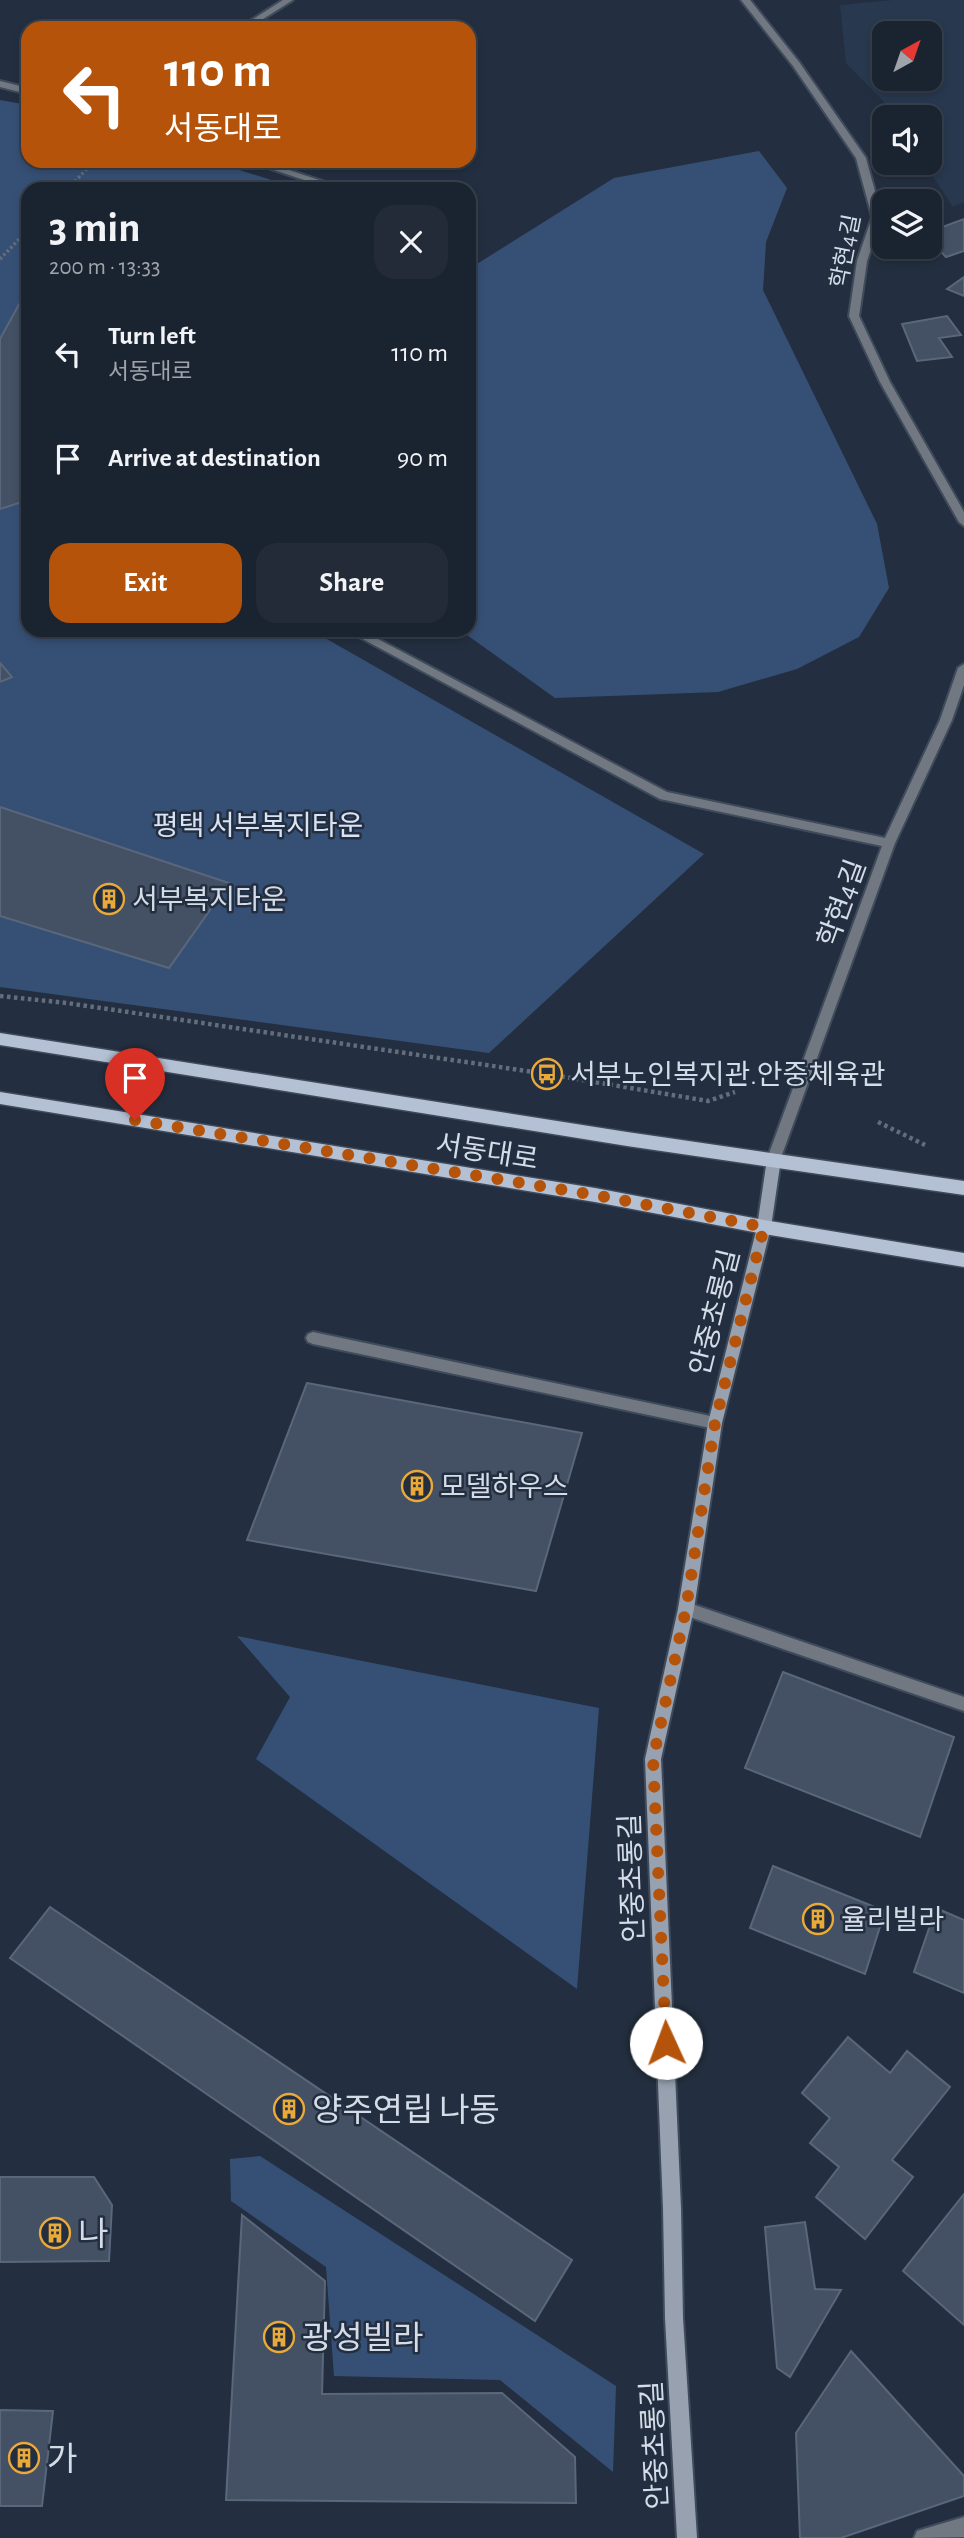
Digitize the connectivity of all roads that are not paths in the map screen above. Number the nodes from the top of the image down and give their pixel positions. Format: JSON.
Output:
{"nodes":[{"id":1,"x":289,"y":0,"type":"edge"},
{"id":2,"x":746,"y":0,"type":"edge"},
{"id":3,"x":254,"y":21,"type":"edge"},
{"id":4,"x":0,"y":84,"type":"edge"},
{"id":5,"x":21,"y":89,"type":"edge"},
{"id":6,"x":274,"y":168,"type":"edge"},
{"id":7,"x":319,"y":182,"type":"edge"},
{"id":8,"x":964,"y":522,"type":"edge"},
{"id":9,"x":365,"y":637,"type":"edge"},
{"id":10,"x":964,"y":668,"type":"edge"},
{"id":11,"x":889,"y":843,"type":"junction"},
{"id":12,"x":0,"y":1039,"type":"edge"},
{"id":13,"x":0,"y":1098,"type":"edge"},
{"id":14,"x":774,"y":1159,"type":"junction"},
{"id":15,"x":964,"y":1188,"type":"edge"},
{"id":16,"x":764,"y":1227,"type":"junction"},
{"id":17,"x":964,"y":1260,"type":"edge"},
{"id":18,"x":313,"y":1338,"type":"dead end"},
{"id":19,"x":715,"y":1423,"type":"junction"},
{"id":20,"x":686,"y":1609,"type":"junction"},
{"id":21,"x":964,"y":1704,"type":"edge"},
{"id":22,"x":964,"y":2527,"type":"edge"},
{"id":23,"x":687,"y":2538,"type":"edge"},
{"id":24,"x":924,"y":2538,"type":"edge"}],
"edges":[{"from":1,"to":3,"type":"street"},
{"from":2,"to":8,"type":"street","name":"학현4길"},
{"from":4,"to":5,"type":"street"},
{"from":6,"to":7,"type":"street"},
{"from":9,"to":11,"type":"street"},
{"from":10,"to":11,"type":"street","name":"학현4길"},
{"from":11,"to":14,"type":"street","name":"학현4길"},
{"from":12,"to":14,"type":"main road","name":"서동대로"},
{"from":13,"to":16,"type":"main road","name":"서동대로"},
{"from":14,"to":15,"type":"main road","name":"서동대로"},
{"from":14,"to":16,"type":"street","name":"안중초롱길"},
{"from":16,"to":17,"type":"main road","name":"서동대로"},
{"from":16,"to":19,"type":"street","name":"안중초롱길"},
{"from":18,"to":19,"type":"street"},
{"from":19,"to":20,"type":"street","name":"안중초롱길"},
{"from":20,"to":21,"type":"street"},
{"from":20,"to":23,"type":"street","name":"안중초롱길"},
{"from":22,"to":24,"type":"street"}]}
